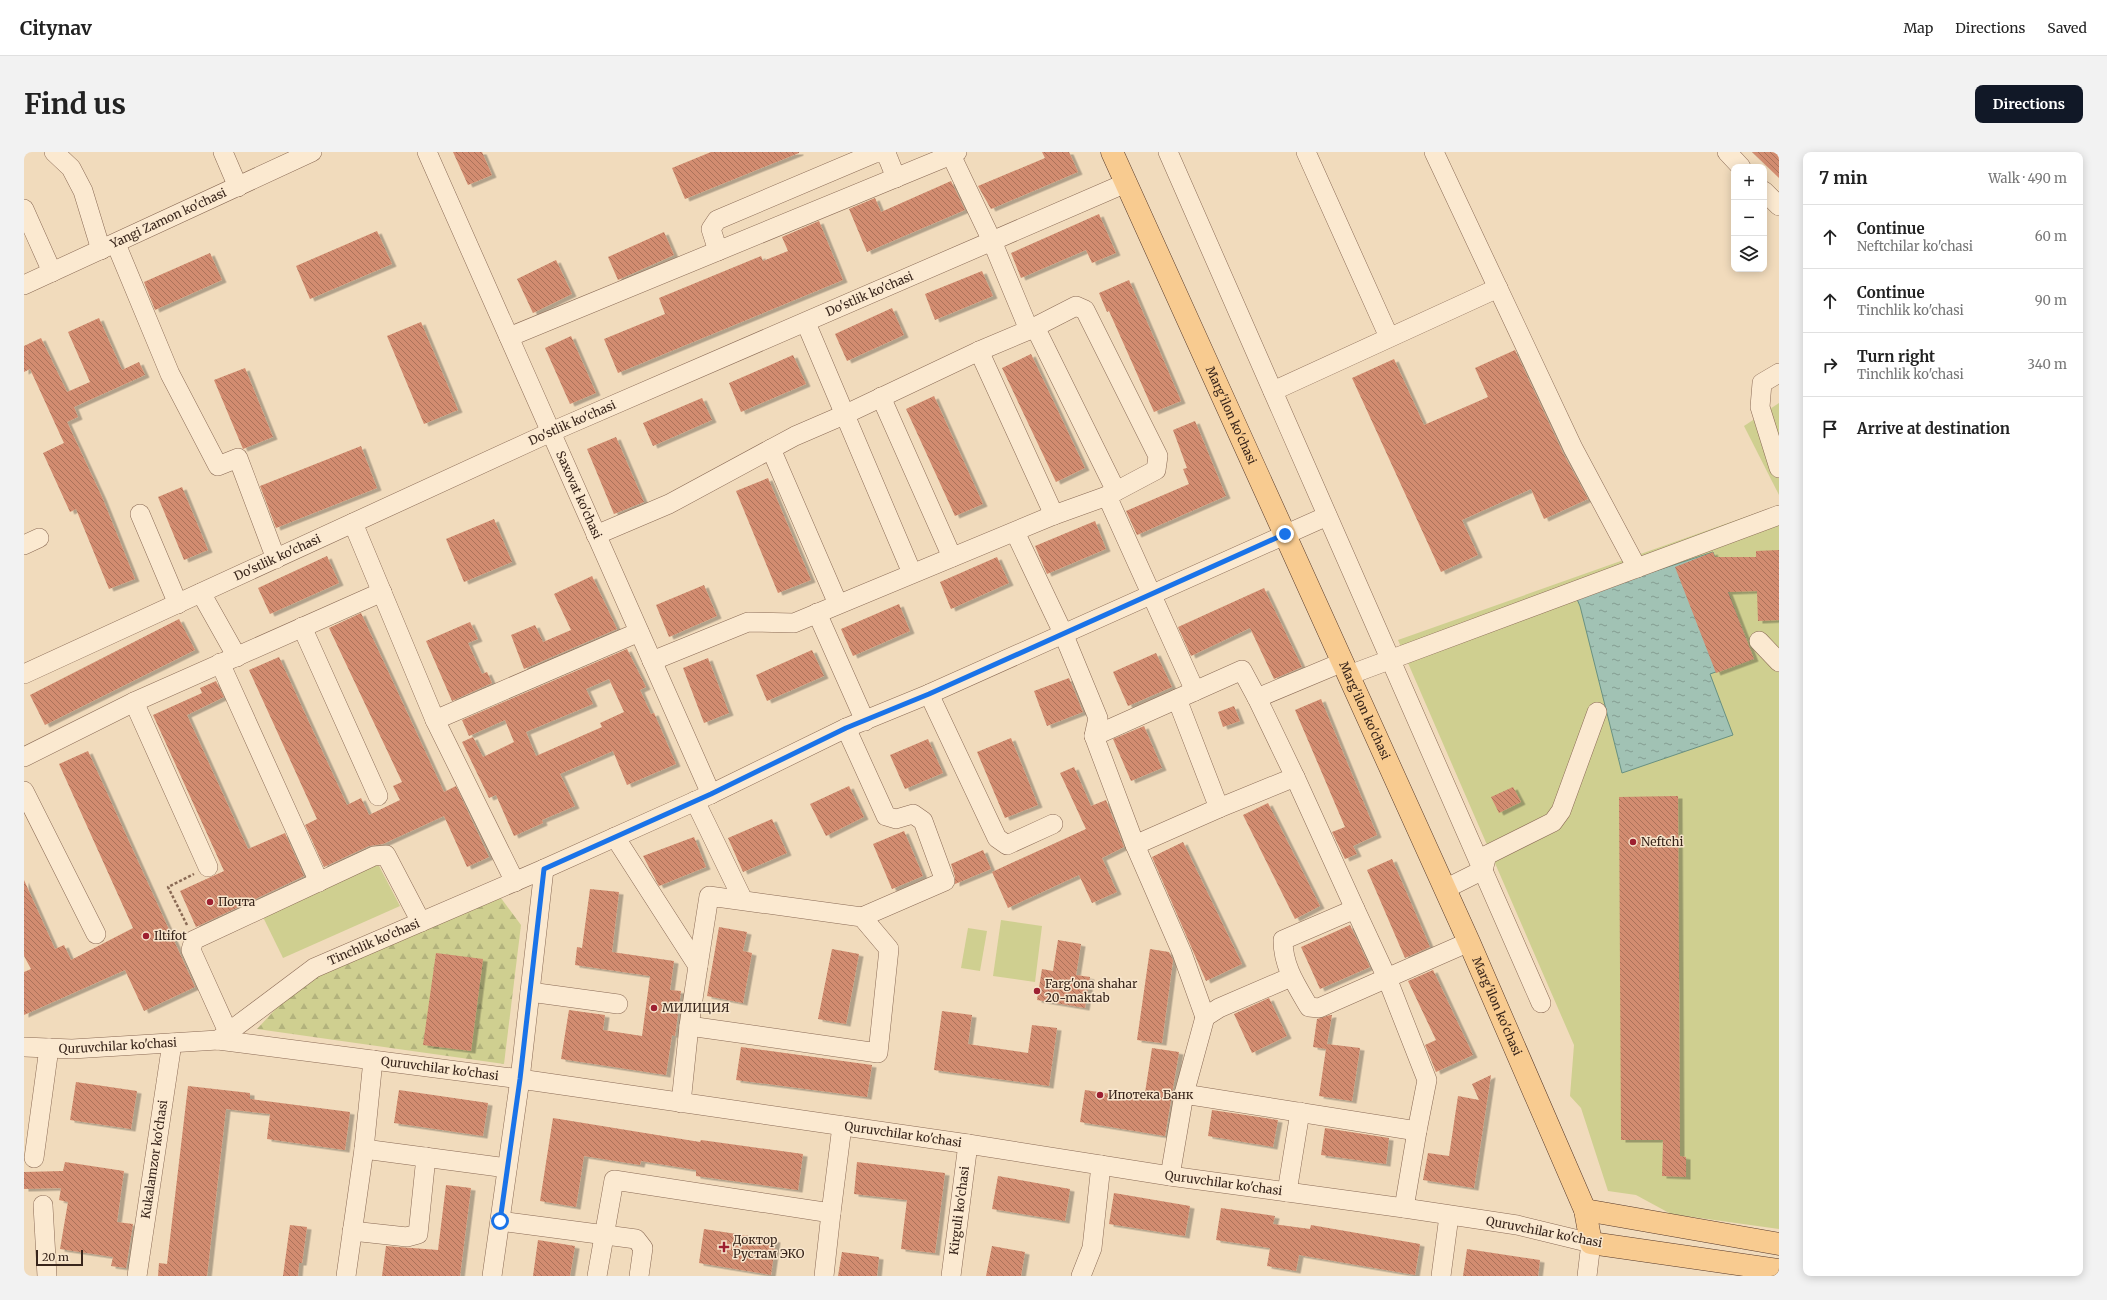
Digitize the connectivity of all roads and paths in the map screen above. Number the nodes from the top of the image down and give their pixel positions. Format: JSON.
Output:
{"nodes":[{"id":1,"x":54,"y":152,"type":"edge"},
{"id":2,"x":223,"y":152,"type":"edge"},
{"id":3,"x":312,"y":152,"type":"edge"},
{"id":4,"x":427,"y":152,"type":"edge"},
{"id":5,"x":1112,"y":152,"type":"edge"},
{"id":6,"x":1168,"y":152,"type":"edge"},
{"id":7,"x":1306,"y":152,"type":"edge"},
{"id":8,"x":1434,"y":152,"type":"edge"},
{"id":9,"x":1727,"y":152,"type":"edge"},
{"id":10,"x":954,"y":153,"type":"edge"},
{"id":11,"x":1738,"y":164,"type":"edge"},
{"id":12,"x":896,"y":178,"type":"junction"},
{"id":13,"x":1126,"y":183,"type":"junction"},
{"id":14,"x":238,"y":187,"type":"junction"},
{"id":15,"x":1767,"y":194,"type":"edge"},
{"id":16,"x":1779,"y":206,"type":"edge"},
{"id":17,"x":24,"y":212,"type":"edge"},
{"id":18,"x":992,"y":241,"type":"junction"},
{"id":19,"x":109,"y":247,"type":"junction"},
{"id":20,"x":718,"y":251,"type":"junction"},
{"id":21,"x":52,"y":272,"type":"junction"},
{"id":22,"x":24,"y":285,"type":"edge"},
{"id":23,"x":1498,"y":288,"type":"junction"},
{"id":24,"x":806,"y":323,"type":"junction"},
{"id":25,"x":1032,"y":329,"type":"junction"},
{"id":26,"x":1389,"y":336,"type":"junction"},
{"id":27,"x":509,"y":337,"type":"junction"},
{"id":28,"x":979,"y":351,"type":"junction"},
{"id":29,"x":1779,"y":373,"type":"edge"},
{"id":30,"x":1273,"y":392,"type":"junction"},
{"id":31,"x":881,"y":397,"type":"junction"},
{"id":32,"x":846,"y":414,"type":"junction"},
{"id":33,"x":551,"y":432,"type":"junction"},
{"id":34,"x":771,"y":449,"type":"junction"},
{"id":35,"x":1779,"y":468,"type":"edge"},
{"id":36,"x":1112,"y":494,"type":"junction"},
{"id":37,"x":140,"y":514,"type":"dead end"},
{"id":38,"x":1054,"y":515,"type":"junction"},
{"id":39,"x":1779,"y":515,"type":"edge"},
{"id":40,"x":1327,"y":516,"type":"junction"},
{"id":41,"x":353,"y":523,"type":"junction"},
{"id":42,"x":1015,"y":532,"type":"junction"},
{"id":43,"x":1285,"y":534,"type":"junction"},
{"id":44,"x":596,"y":535,"type":"junction"},
{"id":45,"x":952,"y":557,"type":"junction"},
{"id":46,"x":276,"y":559,"type":"junction"},
{"id":47,"x":1637,"y":568,"type":"junction"},
{"id":48,"x":912,"y":573,"type":"junction"},
{"id":49,"x":382,"y":592,"type":"junction"},
{"id":50,"x":201,"y":593,"type":"junction"},
{"id":51,"x":1151,"y":594,"type":"junction"},
{"id":52,"x":178,"y":604,"type":"junction"},
{"id":53,"x":838,"y":604,"type":"junction"},
{"id":54,"x":817,"y":613,"type":"junction"},
{"id":55,"x":302,"y":627,"type":"junction"},
{"id":56,"x":639,"y":632,"type":"junction"},
{"id":57,"x":1063,"y":633,"type":"junction"},
{"id":58,"x":1759,"y":641,"type":"dead end"},
{"id":59,"x":1390,"y":659,"type":"junction"},
{"id":60,"x":228,"y":660,"type":"junction"},
{"id":61,"x":652,"y":661,"type":"junction"},
{"id":62,"x":1779,"y":662,"type":"edge"},
{"id":63,"x":1346,"y":669,"type":"junction"},
{"id":64,"x":24,"y":674,"type":"edge"},
{"id":65,"x":1195,"y":691,"type":"junction"},
{"id":66,"x":929,"y":694,"type":"junction"},
{"id":67,"x":1177,"y":698,"type":"junction"},
{"id":68,"x":1257,"y":698,"type":"junction"},
{"id":69,"x":134,"y":702,"type":"junction"},
{"id":70,"x":1596,"y":712,"type":"dead end"},
{"id":71,"x":435,"y":720,"type":"junction"},
{"id":72,"x":865,"y":721,"type":"junction"},
{"id":73,"x":846,"y":728,"type":"junction"},
{"id":74,"x":1094,"y":736,"type":"junction"},
{"id":75,"x":24,"y":756,"type":"edge"},
{"id":76,"x":1295,"y":777,"type":"junction"},
{"id":77,"x":24,"y":791,"type":"edge"},
{"id":78,"x":378,"y":796,"type":"dead end"},
{"id":79,"x":703,"y":797,"type":"junction"},
{"id":80,"x":1219,"y":808,"type":"junction"},
{"id":81,"x":1053,"y":824,"type":"dead end"},
{"id":82,"x":615,"y":837,"type":"junction"},
{"id":83,"x":1135,"y":845,"type":"junction"},
{"id":84,"x":208,"y":867,"type":"joint"},
{"id":85,"x":544,"y":869,"type":"junction"},
{"id":86,"x":1483,"y":870,"type":"junction"},
{"id":87,"x":319,"y":882,"type":"junction"},
{"id":88,"x":515,"y":882,"type":"junction"},
{"id":89,"x":1445,"y":889,"type":"junction"},
{"id":90,"x":743,"y":900,"type":"junction"},
{"id":91,"x":1355,"y":909,"type":"junction"},
{"id":92,"x":862,"y":917,"type":"junction"},
{"id":93,"x":422,"y":922,"type":"junction"},
{"id":94,"x":96,"y":934,"type":"dead end"},
{"id":95,"x":194,"y":940,"type":"junction"},
{"id":96,"x":1469,"y":942,"type":"junction"},
{"id":97,"x":698,"y":966,"type":"junction"},
{"id":98,"x":1291,"y":977,"type":"junction"},
{"id":99,"x":1387,"y":978,"type":"junction"},
{"id":100,"x":530,"y":992,"type":"junction"},
{"id":101,"x":1541,"y":1002,"type":"dead end"},
{"id":102,"x":618,"y":1004,"type":"dead end"},
{"id":103,"x":1205,"y":1016,"type":"junction"},
{"id":104,"x":689,"y":1026,"type":"junction"},
{"id":105,"x":223,"y":1036,"type":"junction"},
{"id":106,"x":172,"y":1042,"type":"junction"},
{"id":107,"x":24,"y":1047,"type":"edge"},
{"id":108,"x":49,"y":1048,"type":"junction"},
{"id":109,"x":373,"y":1060,"type":"junction"},
{"id":110,"x":520,"y":1079,"type":"junction"},
{"id":111,"x":1184,"y":1094,"type":"junction"},
{"id":112,"x":681,"y":1103,"type":"junction"},
{"id":113,"x":1300,"y":1112,"type":"junction"},
{"id":114,"x":842,"y":1126,"type":"junction"},
{"id":115,"x":1417,"y":1130,"type":"junction"},
{"id":116,"x":968,"y":1144,"type":"junction"},
{"id":117,"x":364,"y":1149,"type":"junction"},
{"id":118,"x":426,"y":1157,"type":"junction"},
{"id":119,"x":34,"y":1158,"type":"dead end"},
{"id":120,"x":1101,"y":1165,"type":"junction"},
{"id":121,"x":507,"y":1168,"type":"junction"},
{"id":122,"x":1170,"y":1176,"type":"junction"},
{"id":123,"x":1287,"y":1192,"type":"junction"},
{"id":124,"x":43,"y":1205,"type":"dead end"},
{"id":125,"x":1404,"y":1208,"type":"junction"},
{"id":126,"x":1585,"y":1210,"type":"junction"},
{"id":127,"x":831,"y":1213,"type":"junction"},
{"id":128,"x":1449,"y":1216,"type":"junction"},
{"id":129,"x":500,"y":1221,"type":"junction"},
{"id":130,"x":352,"y":1231,"type":"junction"},
{"id":131,"x":604,"y":1234,"type":"junction"},
{"id":132,"x":1591,"y":1242,"type":"junction"},
{"id":133,"x":1779,"y":1244,"type":"edge"},
{"id":134,"x":1779,"y":1270,"type":"edge"},
{"id":135,"x":47,"y":1276,"type":"edge"},
{"id":136,"x":137,"y":1276,"type":"edge"},
{"id":137,"x":346,"y":1276,"type":"edge"},
{"id":138,"x":492,"y":1276,"type":"edge"},
{"id":139,"x":597,"y":1276,"type":"edge"},
{"id":140,"x":639,"y":1276,"type":"edge"},
{"id":141,"x":824,"y":1276,"type":"edge"},
{"id":142,"x":951,"y":1276,"type":"edge"},
{"id":143,"x":1081,"y":1276,"type":"edge"},
{"id":144,"x":1441,"y":1276,"type":"edge"},
{"id":145,"x":1587,"y":1276,"type":"edge"}],
"edges":[{"from":1,"to":19,"type":"street"},
{"from":2,"to":14,"type":"street"},
{"from":3,"to":14,"type":"street","name":"Yangi Zamon ko'chasi"},
{"from":4,"to":27,"type":"street","name":"Saxovat ko'chasi"},
{"from":5,"to":13,"type":"main road","name":"Marg'ilon ko'chasi"},
{"from":6,"to":30,"type":"street"},
{"from":7,"to":26,"type":"street"},
{"from":8,"to":23,"type":"street"},
{"from":9,"to":11,"type":"street"},
{"from":10,"to":12,"type":"street"},
{"from":10,"to":18,"type":"street"},
{"from":12,"to":20,"type":"street"},
{"from":12,"to":20,"type":"street"},
{"from":13,"to":18,"type":"street","name":"Do'stlik ko'chasi"},
{"from":13,"to":43,"type":"main road","name":"Marg'ilon ko'chasi"},
{"from":14,"to":19,"type":"street","name":"Yangi Zamon ko'chasi"},
{"from":15,"to":16,"type":"street"},
{"from":17,"to":21,"type":"street"},
{"from":18,"to":24,"type":"street","name":"Do'stlik ko'chasi"},
{"from":18,"to":25,"type":"street"},
{"from":19,"to":21,"type":"street","name":"Yangi Zamon ko'chasi"},
{"from":19,"to":46,"type":"street"},
{"from":20,"to":27,"type":"street"},
{"from":21,"to":22,"type":"street","name":"Yangi Zamon ko'chasi"},
{"from":23,"to":26,"type":"street"},
{"from":23,"to":47,"type":"street"},
{"from":24,"to":32,"type":"street"},
{"from":24,"to":33,"type":"street","name":"Do'stlik ko'chasi"},
{"from":25,"to":28,"type":"street"},
{"from":25,"to":36,"type":"street"},
{"from":25,"to":36,"type":"street"},
{"from":26,"to":30,"type":"street"},
{"from":27,"to":33,"type":"street","name":"Saxovat ko'chasi"},
{"from":28,"to":31,"type":"street"},
{"from":28,"to":38,"type":"street"},
{"from":29,"to":35,"type":"street"},
{"from":30,"to":40,"type":"street"},
{"from":31,"to":32,"type":"street"},
{"from":31,"to":45,"type":"street"},
{"from":32,"to":34,"type":"street"},
{"from":32,"to":48,"type":"street"},
{"from":33,"to":41,"type":"street","name":"Do'stlik ko'chasi"},
{"from":33,"to":44,"type":"street","name":"Saxovat ko'chasi"},
{"from":34,"to":44,"type":"street"},
{"from":34,"to":53,"type":"street"},
{"from":36,"to":38,"type":"street"},
{"from":36,"to":51,"type":"street"},
{"from":37,"to":52,"type":"street"},
{"from":38,"to":42,"type":"street"},
{"from":39,"to":47,"type":"street"},
{"from":40,"to":43,"type":"street","name":"Tinchlik ko'chasi"},
{"from":40,"to":59,"type":"street"},
{"from":41,"to":46,"type":"street","name":"Do'stlik ko'chasi"},
{"from":41,"to":49,"type":"street"},
{"from":42,"to":45,"type":"street"},
{"from":42,"to":57,"type":"street"},
{"from":43,"to":51,"type":"street","name":"Tinchlik ko'chasi"},
{"from":43,"to":63,"type":"main road","name":"Marg'ilon ko'chasi"},
{"from":44,"to":56,"type":"street","name":"Saxovat ko'chasi"},
{"from":45,"to":48,"type":"street"},
{"from":46,"to":50,"type":"street","name":"Do'stlik ko'chasi"},
{"from":47,"to":59,"type":"street"},
{"from":48,"to":53,"type":"street"},
{"from":49,"to":55,"type":"street"},
{"from":49,"to":71,"type":"street"},
{"from":50,"to":52,"type":"street","name":"Do'stlik ko'chasi"},
{"from":50,"to":60,"type":"street"},
{"from":51,"to":57,"type":"street","name":"Tinchlik ko'chasi"},
{"from":51,"to":65,"type":"street"},
{"from":52,"to":64,"type":"street","name":"Do'stlik ko'chasi"},
{"from":53,"to":54,"type":"street"},
{"from":54,"to":61,"type":"street"},
{"from":54,"to":72,"type":"street"},
{"from":55,"to":60,"type":"street"},
{"from":55,"to":78,"type":"street"},
{"from":56,"to":61,"type":"street","name":"Saxovat ko'chasi"},
{"from":56,"to":71,"type":"street"},
{"from":57,"to":66,"type":"street","name":"Tinchlik ko'chasi"},
{"from":57,"to":74,"type":"street"},
{"from":58,"to":62,"type":"street"},
{"from":59,"to":63,"type":"street"},
{"from":59,"to":86,"type":"street"},
{"from":60,"to":69,"type":"street"},
{"from":60,"to":87,"type":"street"},
{"from":61,"to":79,"type":"street","name":"Saxovat ko'chasi"},
{"from":63,"to":68,"type":"street"},
{"from":63,"to":89,"type":"main road","name":"Marg'ilon ko'chasi"},
{"from":65,"to":67,"type":"street"},
{"from":65,"to":68,"type":"street"},
{"from":66,"to":72,"type":"street","name":"Tinchlik ko'chasi"},
{"from":66,"to":81,"type":"street"},
{"from":67,"to":74,"type":"street"},
{"from":67,"to":80,"type":"street"},
{"from":68,"to":76,"type":"street"},
{"from":69,"to":75,"type":"street"},
{"from":69,"to":84,"type":"street"},
{"from":70,"to":86,"type":"street"},
{"from":71,"to":88,"type":"street"},
{"from":72,"to":73,"type":"street","name":"Tinchlik ko'chasi"},
{"from":73,"to":79,"type":"street","name":"Tinchlik ko'chasi"},
{"from":73,"to":92,"type":"street"},
{"from":74,"to":83,"type":"street"},
{"from":76,"to":80,"type":"street"},
{"from":76,"to":91,"type":"street"},
{"from":77,"to":94,"type":"street"},
{"from":79,"to":82,"type":"street","name":"Tinchlik ko'chasi"},
{"from":79,"to":90,"type":"street","name":"Saxovat ko'chasi"},
{"from":80,"to":83,"type":"street"},
{"from":82,"to":85,"type":"street","name":"Tinchlik ko'chasi"},
{"from":82,"to":97,"type":"street"},
{"from":83,"to":103,"type":"street"},
{"from":84,"to":95,"type":"path"},
{"from":85,"to":88,"type":"street","name":"Tinchlik ko'chasi"},
{"from":85,"to":100,"type":"street"},
{"from":86,"to":89,"type":"street"},
{"from":86,"to":101,"type":"street"},
{"from":87,"to":93,"type":"street"},
{"from":87,"to":95,"type":"street"},
{"from":88,"to":93,"type":"street","name":"Tinchlik ko'chasi"},
{"from":89,"to":96,"type":"main road","name":"Marg'ilon ko'chasi"},
{"from":90,"to":92,"type":"street"},
{"from":90,"to":97,"type":"street"},
{"from":91,"to":98,"type":"street"},
{"from":91,"to":99,"type":"street"},
{"from":92,"to":104,"type":"street"},
{"from":93,"to":105,"type":"street","name":"Tinchlik ko'chasi"},
{"from":95,"to":105,"type":"street"},
{"from":96,"to":99,"type":"street"},
{"from":96,"to":126,"type":"main road","name":"Marg'ilon ko'chasi"},
{"from":97,"to":104,"type":"street"},
{"from":98,"to":99,"type":"street"},
{"from":98,"to":103,"type":"street"},
{"from":99,"to":115,"type":"street"},
{"from":100,"to":102,"type":"street"},
{"from":100,"to":110,"type":"street"},
{"from":103,"to":111,"type":"street"},
{"from":104,"to":112,"type":"street"},
{"from":105,"to":106,"type":"street","name":"Quruvchilar ko'chasi"},
{"from":105,"to":109,"type":"street","name":"Quruvchilar ko'chasi"},
{"from":106,"to":108,"type":"street","name":"Quruvchilar ko'chasi"},
{"from":106,"to":136,"type":"street","name":"Kukalamzor ko'chasi"},
{"from":107,"to":108,"type":"street","name":"Quruvchilar ko'chasi"},
{"from":108,"to":119,"type":"street"},
{"from":109,"to":110,"type":"street","name":"Quruvchilar ko'chasi"},
{"from":109,"to":117,"type":"street"},
{"from":110,"to":112,"type":"street","name":"Quruvchilar ko'chasi"},
{"from":110,"to":121,"type":"street"},
{"from":111,"to":113,"type":"street"},
{"from":111,"to":122,"type":"street"},
{"from":112,"to":114,"type":"street","name":"Quruvchilar ko'chasi"},
{"from":113,"to":115,"type":"street"},
{"from":113,"to":123,"type":"street"},
{"from":114,"to":116,"type":"street","name":"Quruvchilar ko'chasi"},
{"from":114,"to":127,"type":"street"},
{"from":115,"to":125,"type":"street"},
{"from":116,"to":120,"type":"street","name":"Quruvchilar ko'chasi"},
{"from":116,"to":142,"type":"street","name":"Kirguli ko'chasi"},
{"from":117,"to":118,"type":"street"},
{"from":117,"to":130,"type":"street"},
{"from":118,"to":121,"type":"street"},
{"from":118,"to":130,"type":"street"},
{"from":120,"to":122,"type":"street","name":"Quruvchilar ko'chasi"},
{"from":120,"to":143,"type":"street"},
{"from":121,"to":129,"type":"street"},
{"from":122,"to":123,"type":"street","name":"Quruvchilar ko'chasi"},
{"from":123,"to":125,"type":"street","name":"Quruvchilar ko'chasi"},
{"from":124,"to":135,"type":"street"},
{"from":125,"to":128,"type":"street","name":"Quruvchilar ko'chasi"},
{"from":126,"to":132,"type":"main road","name":"Marg'ilon ko'chasi"},
{"from":126,"to":133,"type":"main road"},
{"from":127,"to":131,"type":"street"},
{"from":127,"to":141,"type":"street"},
{"from":128,"to":132,"type":"street","name":"Quruvchilar ko'chasi"},
{"from":128,"to":144,"type":"street"},
{"from":129,"to":131,"type":"street"},
{"from":129,"to":138,"type":"street"},
{"from":130,"to":137,"type":"street"},
{"from":131,"to":139,"type":"street"},
{"from":131,"to":140,"type":"street"},
{"from":132,"to":134,"type":"main road","name":"Quruvchilar ko'chasi"},
{"from":132,"to":145,"type":"street","name":"Marg'ilon ko'chasi"}]}
